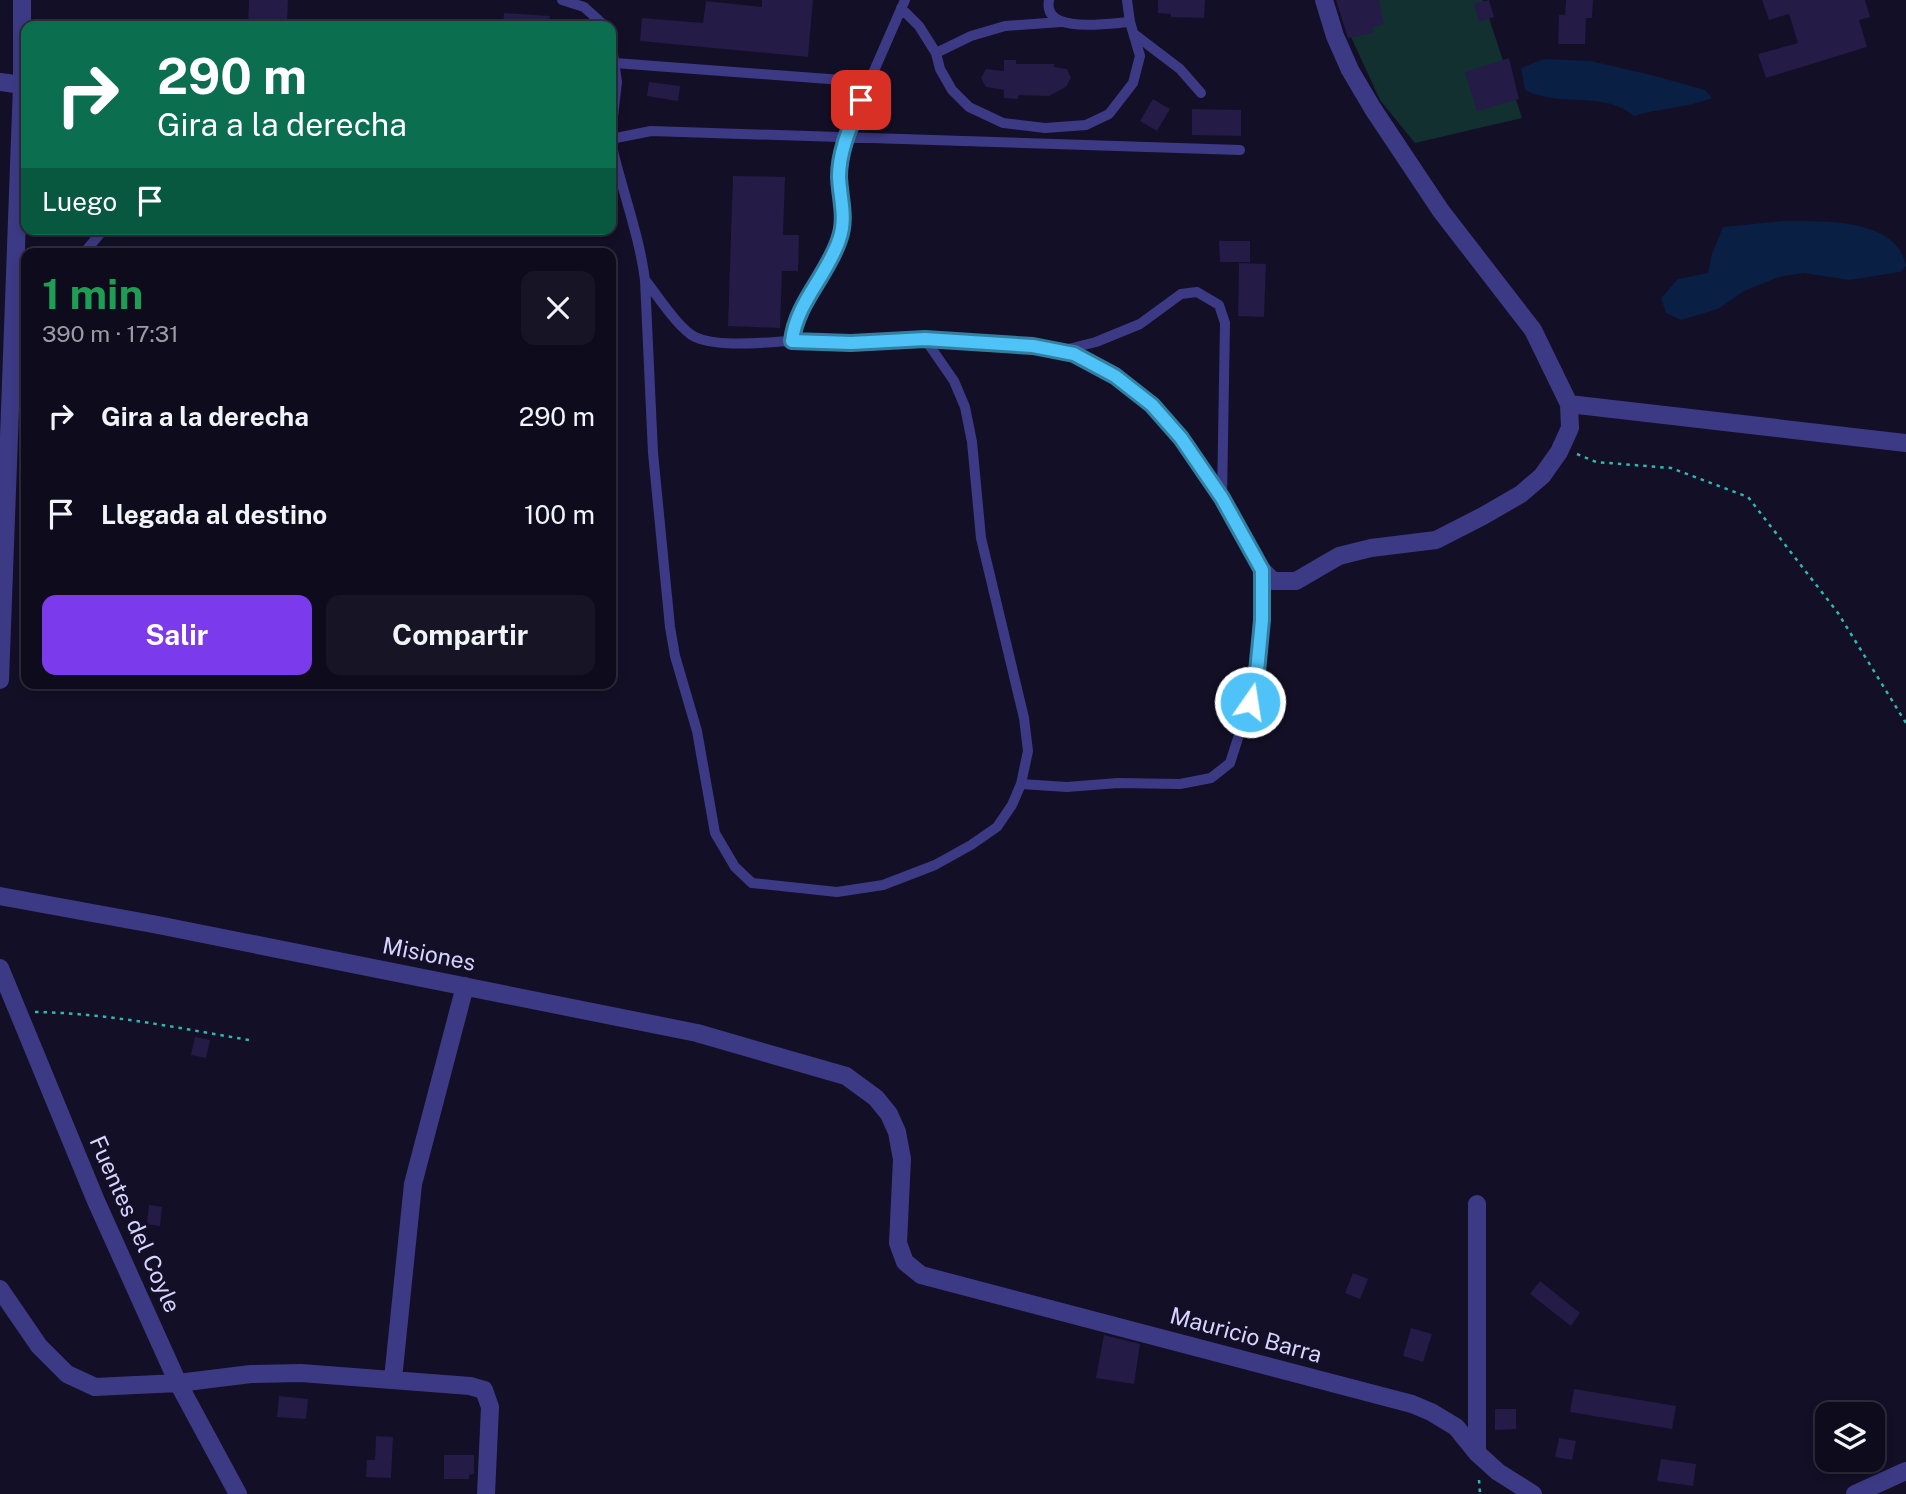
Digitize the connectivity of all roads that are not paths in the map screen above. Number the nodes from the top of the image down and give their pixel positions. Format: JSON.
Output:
{"nodes":[{"id":1,"x":22,"y":0,"type":"edge"},
{"id":2,"x":562,"y":0,"type":"edge"},
{"id":3,"x":1049,"y":0,"type":"edge"},
{"id":4,"x":1127,"y":0,"type":"edge"},
{"id":5,"x":1324,"y":0,"type":"edge"},
{"id":6,"x":903,"y":4,"type":"edge"},
{"id":7,"x":22,"y":21,"type":"edge"},
{"id":8,"x":599,"y":21,"type":"edge"},
{"id":9,"x":1061,"y":22,"type":"junction"},
{"id":10,"x":1130,"y":22,"type":"junction"},
{"id":11,"x":1134,"y":34,"type":"junction"},
{"id":12,"x":936,"y":53,"type":"junction"},
{"id":13,"x":616,"y":63,"type":"edge"},
{"id":14,"x":616,"y":72,"type":"edge"},
{"id":15,"x":0,"y":82,"type":"edge"},
{"id":16,"x":869,"y":82,"type":"junction"},
{"id":17,"x":21,"y":85,"type":"edge"},
{"id":18,"x":616,"y":91,"type":"edge"},
{"id":19,"x":1200,"y":93,"type":"dead end"},
{"id":20,"x":21,"y":103,"type":"edge"},
{"id":21,"x":616,"y":137,"type":"edge"},
{"id":22,"x":845,"y":137,"type":"junction"},
{"id":23,"x":1240,"y":150,"type":"dead end"},
{"id":24,"x":616,"y":167,"type":"edge"},
{"id":25,"x":645,"y":280,"type":"junction"},
{"id":26,"x":925,"y":339,"type":"junction"},
{"id":27,"x":792,"y":341,"type":"junction"},
{"id":28,"x":1058,"y":351,"type":"junction"},
{"id":29,"x":6,"y":368,"type":"edge"},
{"id":30,"x":1569,"y":404,"type":"junction"},
{"id":31,"x":1906,"y":443,"type":"edge"},
{"id":32,"x":1222,"y":498,"type":"junction"},
{"id":33,"x":1262,"y":570,"type":"junction"},
{"id":34,"x":1,"y":645,"type":"edge"},
{"id":35,"x":0,"y":680,"type":"edge"},
{"id":36,"x":1021,"y":784,"type":"junction"},
{"id":37,"x":0,"y":896,"type":"edge"},
{"id":38,"x":0,"y":968,"type":"edge"},
{"id":39,"x":465,"y":986,"type":"junction"},
{"id":40,"x":1477,"y":1204,"type":"dead end"},
{"id":41,"x":920,"y":1275,"type":"joint"},
{"id":42,"x":0,"y":1289,"type":"edge"},
{"id":43,"x":393,"y":1379,"type":"junction"},
{"id":44,"x":178,"y":1383,"type":"junction"},
{"id":45,"x":1477,"y":1453,"type":"junction"},
{"id":46,"x":1906,"y":1471,"type":"edge"},
{"id":47,"x":238,"y":1494,"type":"edge"},
{"id":48,"x":486,"y":1494,"type":"edge"},
{"id":49,"x":1533,"y":1494,"type":"edge"},
{"id":50,"x":1855,"y":1494,"type":"edge"}],
"edges":[{"from":1,"to":7,"type":"street"},
{"from":2,"to":8,"type":"lane"},
{"from":3,"to":9,"type":"lane"},
{"from":4,"to":10,"type":"lane"},
{"from":5,"to":30,"type":"street"},
{"from":6,"to":12,"type":"lane"},
{"from":6,"to":16,"type":"lane"},
{"from":9,"to":10,"type":"lane"},
{"from":9,"to":12,"type":"lane"},
{"from":10,"to":11,"type":"lane"},
{"from":11,"to":12,"type":"lane"},
{"from":11,"to":19,"type":"lane"},
{"from":13,"to":16,"type":"lane"},
{"from":14,"to":18,"type":"lane"},
{"from":15,"to":17,"type":"street"},
{"from":16,"to":22,"type":"lane"},
{"from":20,"to":29,"type":"street"},
{"from":21,"to":22,"type":"lane"},
{"from":22,"to":23,"type":"lane"},
{"from":22,"to":27,"type":"lane"},
{"from":24,"to":25,"type":"lane"},
{"from":25,"to":27,"type":"lane"},
{"from":25,"to":36,"type":"lane"},
{"from":26,"to":27,"type":"lane"},
{"from":26,"to":28,"type":"lane"},
{"from":26,"to":36,"type":"lane"},
{"from":28,"to":32,"type":"lane"},
{"from":28,"to":32,"type":"lane"},
{"from":29,"to":34,"type":"street"},
{"from":30,"to":31,"type":"street"},
{"from":30,"to":33,"type":"street"},
{"from":32,"to":33,"type":"lane"},
{"from":33,"to":36,"type":"lane"},
{"from":34,"to":35,"type":"street"},
{"from":37,"to":39,"type":"street","name":"Misiones"},
{"from":38,"to":44,"type":"street","name":"Fuentes del Coyle"},
{"from":39,"to":41,"type":"street","name":"Misiones"},
{"from":39,"to":43,"type":"street"},
{"from":40,"to":45,"type":"street"},
{"from":41,"to":45,"type":"street","name":"Mauricio Barra"},
{"from":42,"to":44,"type":"street"},
{"from":43,"to":44,"type":"street"},
{"from":43,"to":48,"type":"street"},
{"from":44,"to":47,"type":"street","name":"Fuentes del Coyle"},
{"from":45,"to":49,"type":"street","name":"Mauricio Barra"},
{"from":46,"to":50,"type":"street"}]}
